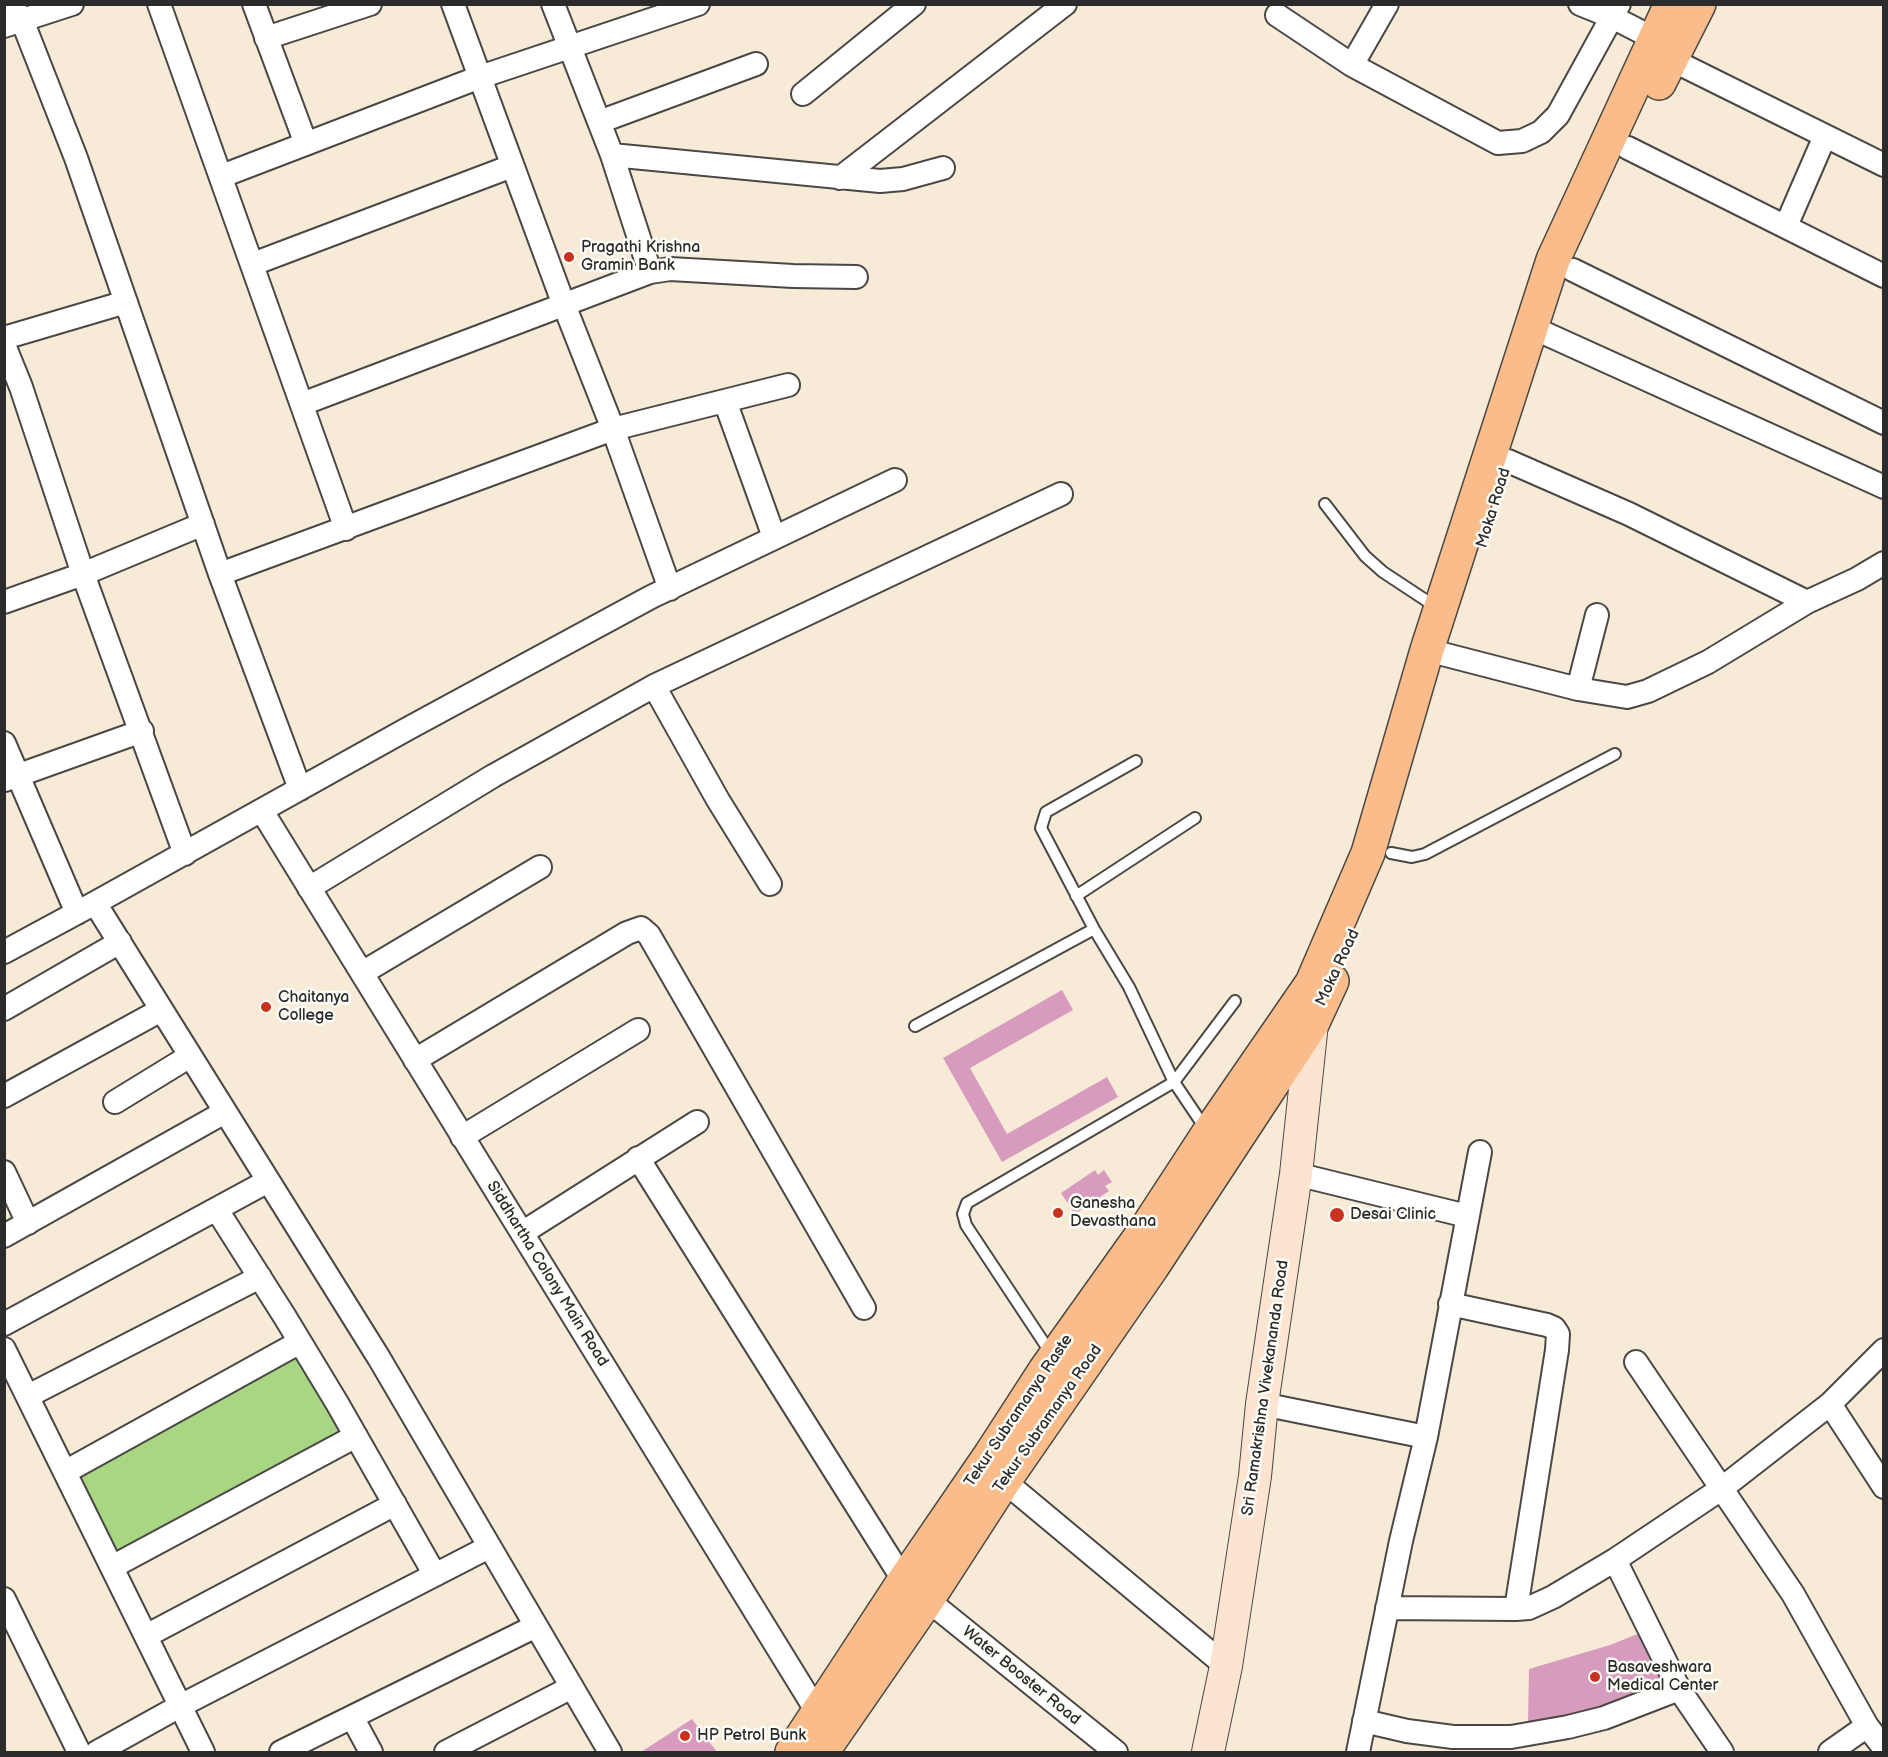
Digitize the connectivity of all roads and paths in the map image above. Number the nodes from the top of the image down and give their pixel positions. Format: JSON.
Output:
{"nodes":[{"id":1,"x":72,"y":4,"type":"edge"},
{"id":2,"x":159,"y":4,"type":"edge"},
{"id":3,"x":254,"y":4,"type":"edge"},
{"id":4,"x":370,"y":4,"type":"edge"},
{"id":5,"x":453,"y":4,"type":"edge"},
{"id":6,"x":553,"y":4,"type":"edge"},
{"id":7,"x":698,"y":4,"type":"edge"},
{"id":8,"x":914,"y":4,"type":"edge"},
{"id":9,"x":1065,"y":4,"type":"edge"},
{"id":10,"x":1387,"y":4,"type":"edge"},
{"id":11,"x":1580,"y":4,"type":"edge"},
{"id":12,"x":1671,"y":4,"type":"edge"},
{"id":13,"x":1699,"y":4,"type":"edge"},
{"id":14,"x":1615,"y":11,"type":"edge"},
{"id":15,"x":1277,"y":15,"type":"dead end"},
{"id":16,"x":13,"y":17,"type":"edge"},
{"id":17,"x":266,"y":38,"type":"junction"},
{"id":18,"x":570,"y":46,"type":"junction"},
{"id":19,"x":1658,"y":49,"type":"junction"},
{"id":20,"x":756,"y":64,"type":"dead end"},
{"id":21,"x":1352,"y":65,"type":"junction"},
{"id":22,"x":480,"y":77,"type":"junction"},
{"id":23,"x":803,"y":94,"type":"dead end"},
{"id":24,"x":599,"y":122,"type":"junction"},
{"id":25,"x":1825,"y":136,"type":"junction"},
{"id":26,"x":306,"y":144,"type":"junction"},
{"id":27,"x":1628,"y":148,"type":"junction"},
{"id":28,"x":612,"y":155,"type":"junction"},
{"id":29,"x":1884,"y":165,"type":"edge"},
{"id":30,"x":512,"y":166,"type":"junction"},
{"id":31,"x":943,"y":168,"type":"dead end"},
{"id":32,"x":222,"y":176,"type":"junction"},
{"id":33,"x":840,"y":178,"type":"junction"},
{"id":34,"x":1786,"y":226,"type":"junction"},
{"id":35,"x":252,"y":264,"type":"junction"},
{"id":36,"x":1574,"y":270,"type":"junction"},
{"id":37,"x":650,"y":272,"type":"junction"},
{"id":38,"x":1884,"y":276,"type":"edge"},
{"id":39,"x":856,"y":277,"type":"dead end"},
{"id":40,"x":126,"y":302,"type":"junction"},
{"id":41,"x":564,"y":305,"type":"junction"},
{"id":42,"x":1540,"y":331,"type":"junction"},
{"id":43,"x":4,"y":338,"type":"edge"},
{"id":44,"x":4,"y":345,"type":"edge"},
{"id":45,"x":788,"y":385,"type":"dead end"},
{"id":46,"x":725,"y":401,"type":"junction"},
{"id":47,"x":302,"y":404,"type":"junction"},
{"id":48,"x":1884,"y":423,"type":"edge"},
{"id":49,"x":614,"y":429,"type":"junction"},
{"id":50,"x":1508,"y":461,"type":"junction"},
{"id":51,"x":895,"y":480,"type":"dead end"},
{"id":52,"x":1884,"y":487,"type":"edge"},
{"id":53,"x":1061,"y":494,"type":"dead end"},
{"id":54,"x":1325,"y":504,"type":"dead end"},
{"id":55,"x":203,"y":525,"type":"junction"},
{"id":56,"x":346,"y":529,"type":"junction"},
{"id":57,"x":774,"y":537,"type":"junction"},
{"id":58,"x":1884,"y":562,"type":"edge"},
{"id":59,"x":83,"y":574,"type":"junction"},
{"id":60,"x":220,"y":574,"type":"junction"},
{"id":61,"x":670,"y":589,"type":"junction"},
{"id":62,"x":4,"y":602,"type":"edge"},
{"id":63,"x":1807,"y":602,"type":"junction"},
{"id":64,"x":1440,"y":610,"type":"junction"},
{"id":65,"x":1596,"y":615,"type":"dead end"},
{"id":66,"x":1438,"y":653,"type":"junction"},
{"id":67,"x":654,"y":686,"type":"junction"},
{"id":68,"x":1578,"y":689,"type":"junction"},
{"id":69,"x":141,"y":731,"type":"junction"},
{"id":70,"x":4,"y":743,"type":"edge"},
{"id":71,"x":1615,"y":754,"type":"dead end"},
{"id":72,"x":1136,"y":761,"type":"dead end"},
{"id":73,"x":11,"y":778,"type":"edge"},
{"id":74,"x":300,"y":789,"type":"junction"},
{"id":75,"x":261,"y":811,"type":"junction"},
{"id":76,"x":1195,"y":818,"type":"dead end"},
{"id":77,"x":1391,"y":853,"type":"junction"},
{"id":78,"x":185,"y":854,"type":"junction"},
{"id":79,"x":540,"y":867,"type":"dead end"},
{"id":80,"x":770,"y":884,"type":"dead end"},
{"id":81,"x":309,"y":888,"type":"junction"},
{"id":82,"x":1076,"y":896,"type":"junction"},
{"id":83,"x":86,"y":908,"type":"junction"},
{"id":84,"x":1094,"y":929,"type":"junction"},
{"id":85,"x":120,"y":942,"type":"junction"},
{"id":86,"x":4,"y":952,"type":"edge"},
{"id":87,"x":362,"y":973,"type":"junction"},
{"id":88,"x":1312,"y":983,"type":"junction"},
{"id":89,"x":1235,"y":1001,"type":"dead end"},
{"id":90,"x":4,"y":1009,"type":"edge"},
{"id":91,"x":161,"y":1010,"type":"junction"},
{"id":92,"x":1313,"y":1022,"type":"junction"},
{"id":93,"x":915,"y":1026,"type":"dead end"},
{"id":94,"x":638,"y":1030,"type":"dead end"},
{"id":95,"x":190,"y":1056,"type":"junction"},
{"id":96,"x":415,"y":1060,"type":"junction"},
{"id":97,"x":1262,"y":1079,"type":"junction"},
{"id":98,"x":1174,"y":1082,"type":"junction"},
{"id":99,"x":4,"y":1096,"type":"edge"},
{"id":100,"x":115,"y":1102,"type":"dead end"},
{"id":101,"x":225,"y":1112,"type":"junction"},
{"id":102,"x":697,"y":1122,"type":"dead end"},
{"id":103,"x":1208,"y":1134,"type":"junction"},
{"id":104,"x":462,"y":1137,"type":"junction"},
{"id":105,"x":1480,"y":1152,"type":"dead end"},
{"id":106,"x":638,"y":1158,"type":"junction"},
{"id":107,"x":4,"y":1172,"type":"edge"},
{"id":108,"x":1296,"y":1174,"type":"junction"},
{"id":109,"x":268,"y":1181,"type":"junction"},
{"id":110,"x":217,"y":1210,"type":"junction"},
{"id":111,"x":1467,"y":1216,"type":"junction"},
{"id":112,"x":28,"y":1223,"type":"junction"},
{"id":113,"x":522,"y":1233,"type":"junction"},
{"id":114,"x":4,"y":1236,"type":"edge"},
{"id":115,"x":260,"y":1277,"type":"junction"},
{"id":116,"x":1450,"y":1304,"type":"junction"},
{"id":117,"x":864,"y":1308,"type":"dead end"},
{"id":118,"x":4,"y":1324,"type":"edge"},
{"id":119,"x":300,"y":1342,"type":"junction"},
{"id":120,"x":4,"y":1349,"type":"edge"},
{"id":121,"x":1884,"y":1350,"type":"edge"},
{"id":122,"x":1054,"y":1358,"type":"junction"},
{"id":123,"x":1636,"y":1362,"type":"dead end"},
{"id":124,"x":28,"y":1396,"type":"junction"},
{"id":125,"x":1262,"y":1404,"type":"junction"},
{"id":126,"x":1830,"y":1404,"type":"junction"},
{"id":127,"x":356,"y":1436,"type":"junction"},
{"id":128,"x":1426,"y":1437,"type":"junction"},
{"id":129,"x":65,"y":1472,"type":"junction"},
{"id":130,"x":1004,"y":1481,"type":"junction"},
{"id":131,"x":1884,"y":1487,"type":"edge"},
{"id":132,"x":1721,"y":1490,"type":"junction"},
{"id":133,"x":395,"y":1504,"type":"junction"},
{"id":134,"x":489,"y":1546,"type":"junction"},
{"id":135,"x":1615,"y":1560,"type":"junction"},
{"id":136,"x":112,"y":1567,"type":"junction"},
{"id":137,"x":435,"y":1575,"type":"junction"},
{"id":138,"x":915,"y":1590,"type":"junction"},
{"id":139,"x":4,"y":1599,"type":"edge"},
{"id":140,"x":1387,"y":1608,"type":"junction"},
{"id":141,"x":1516,"y":1609,"type":"junction"},
{"id":142,"x":536,"y":1626,"type":"junction"},
{"id":143,"x":146,"y":1636,"type":"junction"},
{"id":144,"x":1226,"y":1666,"type":"junction"},
{"id":145,"x":572,"y":1687,"type":"junction"},
{"id":146,"x":1679,"y":1689,"type":"junction"},
{"id":147,"x":180,"y":1706,"type":"junction"},
{"id":148,"x":352,"y":1717,"type":"junction"},
{"id":149,"x":1364,"y":1721,"type":"junction"},
{"id":150,"x":1868,"y":1726,"type":"junction"},
{"id":151,"x":825,"y":1734,"type":"edge"},
{"id":152,"x":1884,"y":1748,"type":"edge"},
{"id":153,"x":289,"y":1751,"type":"edge"},
{"id":154,"x":79,"y":1752,"type":"edge"},
{"id":155,"x":97,"y":1752,"type":"edge"},
{"id":156,"x":203,"y":1752,"type":"edge"},
{"id":157,"x":371,"y":1752,"type":"edge"},
{"id":158,"x":446,"y":1752,"type":"edge"},
{"id":159,"x":610,"y":1752,"type":"edge"},
{"id":160,"x":792,"y":1752,"type":"edge"},
{"id":161,"x":1116,"y":1752,"type":"edge"},
{"id":162,"x":1208,"y":1752,"type":"edge"},
{"id":163,"x":1358,"y":1752,"type":"edge"},
{"id":164,"x":1722,"y":1752,"type":"edge"},
{"id":165,"x":1830,"y":1752,"type":"edge"}],
"edges":[{"from":1,"to":16,"type":"street"},
{"from":2,"to":32,"type":"street"},
{"from":3,"to":17,"type":"street"},
{"from":4,"to":17,"type":"street"},
{"from":5,"to":22,"type":"street"},
{"from":6,"to":18,"type":"street"},
{"from":7,"to":18,"type":"street"},
{"from":8,"to":23,"type":"street"},
{"from":9,"to":33,"type":"street"},
{"from":10,"to":21,"type":"street"},
{"from":11,"to":14,"type":"street"},
{"from":12,"to":19,"type":"main road","name":"Moka Road"},
{"from":13,"to":19,"type":"main road","name":"Moka Road"},
{"from":14,"to":19,"type":"street"},
{"from":14,"to":21,"type":"street"},
{"from":15,"to":21,"type":"street"},
{"from":16,"to":40,"type":"street"},
{"from":17,"to":26,"type":"street"},
{"from":18,"to":22,"type":"street"},
{"from":18,"to":24,"type":"street"},
{"from":19,"to":25,"type":"street"},
{"from":19,"to":27,"type":"main road","name":"Moka Road"},
{"from":19,"to":42,"type":"main road","name":"Moka Road"},
{"from":20,"to":24,"type":"street"},
{"from":22,"to":26,"type":"street"},
{"from":22,"to":30,"type":"street"},
{"from":24,"to":28,"type":"street"},
{"from":25,"to":29,"type":"street"},
{"from":25,"to":34,"type":"street"},
{"from":26,"to":32,"type":"street"},
{"from":27,"to":34,"type":"street"},
{"from":27,"to":36,"type":"main road","name":"Moka Road"},
{"from":28,"to":33,"type":"street"},
{"from":28,"to":37,"type":"street"},
{"from":30,"to":35,"type":"street"},
{"from":30,"to":41,"type":"street"},
{"from":31,"to":33,"type":"street"},
{"from":32,"to":35,"type":"street"},
{"from":34,"to":38,"type":"street"},
{"from":35,"to":47,"type":"street"},
{"from":36,"to":42,"type":"main road","name":"Moka Road"},
{"from":36,"to":48,"type":"street"},
{"from":37,"to":39,"type":"street"},
{"from":37,"to":41,"type":"street"},
{"from":40,"to":43,"type":"street"},
{"from":40,"to":55,"type":"street"},
{"from":41,"to":47,"type":"street"},
{"from":41,"to":49,"type":"street"},
{"from":42,"to":50,"type":"main road","name":"Moka Road"},
{"from":42,"to":52,"type":"street"},
{"from":42,"to":64,"type":"main road","name":"Moka Road"},
{"from":44,"to":59,"type":"street"},
{"from":45,"to":46,"type":"street"},
{"from":46,"to":49,"type":"street"},
{"from":46,"to":57,"type":"street"},
{"from":47,"to":56,"type":"street"},
{"from":49,"to":56,"type":"street"},
{"from":49,"to":61,"type":"street"},
{"from":50,"to":63,"type":"street"},
{"from":50,"to":66,"type":"main road","name":"Moka Road"},
{"from":51,"to":57,"type":"street"},
{"from":53,"to":67,"type":"street"},
{"from":54,"to":64,"type":"lane"},
{"from":55,"to":59,"type":"street"},
{"from":55,"to":60,"type":"street"},
{"from":56,"to":60,"type":"street"},
{"from":57,"to":61,"type":"street"},
{"from":58,"to":63,"type":"street"},
{"from":59,"to":62,"type":"street"},
{"from":59,"to":69,"type":"street"},
{"from":60,"to":74,"type":"street"},
{"from":61,"to":74,"type":"street"},
{"from":63,"to":68,"type":"street"},
{"from":64,"to":66,"type":"main road","name":"Moka Road"},
{"from":65,"to":68,"type":"street"},
{"from":66,"to":68,"type":"street"},
{"from":66,"to":77,"type":"main road","name":"Moka Road"},
{"from":66,"to":88,"type":"main road","name":"Moka Road"},
{"from":67,"to":80,"type":"street"},
{"from":67,"to":81,"type":"street"},
{"from":69,"to":73,"type":"street"},
{"from":69,"to":78,"type":"street"},
{"from":70,"to":73,"type":"street"},
{"from":71,"to":77,"type":"lane"},
{"from":72,"to":82,"type":"lane"},
{"from":73,"to":83,"type":"street"},
{"from":74,"to":75,"type":"street"},
{"from":75,"to":78,"type":"street"},
{"from":75,"to":81,"type":"street","name":"Siddhartha Colony Main Road"},
{"from":76,"to":82,"type":"lane"},
{"from":77,"to":92,"type":"main road","name":"Moka Road"},
{"from":78,"to":83,"type":"street"},
{"from":79,"to":87,"type":"street"},
{"from":81,"to":87,"type":"street","name":"Siddhartha Colony Main Road"},
{"from":82,"to":84,"type":"lane"},
{"from":83,"to":85,"type":"street"},
{"from":83,"to":86,"type":"street"},
{"from":84,"to":93,"type":"lane"},
{"from":84,"to":98,"type":"lane"},
{"from":85,"to":90,"type":"street"},
{"from":85,"to":91,"type":"street"},
{"from":87,"to":96,"type":"street","name":"Siddhartha Colony Main Road"},
{"from":88,"to":92,"type":"main road","name":"Sri Ramakrishna Vivekananda Road"},
{"from":88,"to":97,"type":"main road","name":"Moka Road"},
{"from":89,"to":98,"type":"lane"},
{"from":91,"to":95,"type":"street"},
{"from":91,"to":99,"type":"street"},
{"from":92,"to":97,"type":"main road","name":"Moka Road"},
{"from":92,"to":108,"type":"main road","name":"Sri Ramakrishna Vivekananda Road"},
{"from":94,"to":104,"type":"street"},
{"from":95,"to":100,"type":"street"},
{"from":95,"to":101,"type":"street"},
{"from":96,"to":104,"type":"street","name":"Siddhartha Colony Main Road"},
{"from":96,"to":117,"type":"street"},
{"from":97,"to":103,"type":"main road","name":"Tekur Subramanya Raste"},
{"from":97,"to":130,"type":"main road","name":"Tekur Subramanya Road"},
{"from":98,"to":103,"type":"lane"},
{"from":98,"to":122,"type":"lane"},
{"from":101,"to":109,"type":"street"},
{"from":101,"to":112,"type":"street"},
{"from":102,"to":106,"type":"street"},
{"from":103,"to":122,"type":"main road","name":"Tekur Subramanya Raste"},
{"from":104,"to":113,"type":"street","name":"Siddhartha Colony Main Road"},
{"from":105,"to":111,"type":"street"},
{"from":106,"to":113,"type":"street"},
{"from":106,"to":138,"type":"street","name":"Water Booster Road"},
{"from":107,"to":112,"type":"street"},
{"from":108,"to":111,"type":"street"},
{"from":108,"to":125,"type":"main road","name":"Sri Ramakrishna Vivekananda Road"},
{"from":109,"to":110,"type":"street"},
{"from":109,"to":134,"type":"street"},
{"from":110,"to":115,"type":"street"},
{"from":110,"to":118,"type":"street"},
{"from":111,"to":116,"type":"street"},
{"from":112,"to":114,"type":"street"},
{"from":113,"to":151,"type":"street","name":"Siddhartha Colony Main Road"},
{"from":115,"to":119,"type":"street"},
{"from":115,"to":124,"type":"street"},
{"from":116,"to":128,"type":"street"},
{"from":116,"to":141,"type":"street"},
{"from":119,"to":127,"type":"street"},
{"from":119,"to":129,"type":"street"},
{"from":120,"to":124,"type":"street"},
{"from":121,"to":126,"type":"street"},
{"from":122,"to":138,"type":"main road","name":"Tekur Subramanya Raste"},
{"from":123,"to":132,"type":"street"},
{"from":124,"to":129,"type":"street"},
{"from":125,"to":128,"type":"street"},
{"from":125,"to":144,"type":"main road","name":"Sri Ramakrishna Vivekananda Road"},
{"from":126,"to":131,"type":"street"},
{"from":126,"to":132,"type":"street"},
{"from":127,"to":133,"type":"street"},
{"from":127,"to":136,"type":"street"},
{"from":128,"to":140,"type":"street"},
{"from":129,"to":136,"type":"street"},
{"from":130,"to":138,"type":"main road","name":"Tekur Subramanya Road"},
{"from":130,"to":144,"type":"street"},
{"from":132,"to":135,"type":"street"},
{"from":132,"to":150,"type":"street"},
{"from":133,"to":137,"type":"street"},
{"from":133,"to":143,"type":"street"},
{"from":134,"to":137,"type":"street"},
{"from":134,"to":142,"type":"street"},
{"from":135,"to":141,"type":"street"},
{"from":135,"to":146,"type":"street"},
{"from":136,"to":143,"type":"street"},
{"from":137,"to":147,"type":"street"},
{"from":138,"to":151,"type":"main road","name":"Tekur Subramanya Road"},
{"from":138,"to":161,"type":"street","name":"Water Booster Road"},
{"from":139,"to":154,"type":"street"},
{"from":140,"to":141,"type":"street"},
{"from":140,"to":149,"type":"street"},
{"from":142,"to":145,"type":"street"},
{"from":142,"to":148,"type":"street"},
{"from":143,"to":147,"type":"street"},
{"from":144,"to":162,"type":"main road","name":"Sri Ramakrishna Vivekananda Road"},
{"from":145,"to":158,"type":"street"},
{"from":145,"to":159,"type":"street"},
{"from":146,"to":149,"type":"street"},
{"from":146,"to":164,"type":"street"},
{"from":147,"to":155,"type":"street"},
{"from":147,"to":156,"type":"street"},
{"from":148,"to":153,"type":"street"},
{"from":148,"to":157,"type":"street"},
{"from":149,"to":163,"type":"street"},
{"from":150,"to":152,"type":"street"},
{"from":150,"to":165,"type":"street"},
{"from":151,"to":160,"type":"main road"}]}
